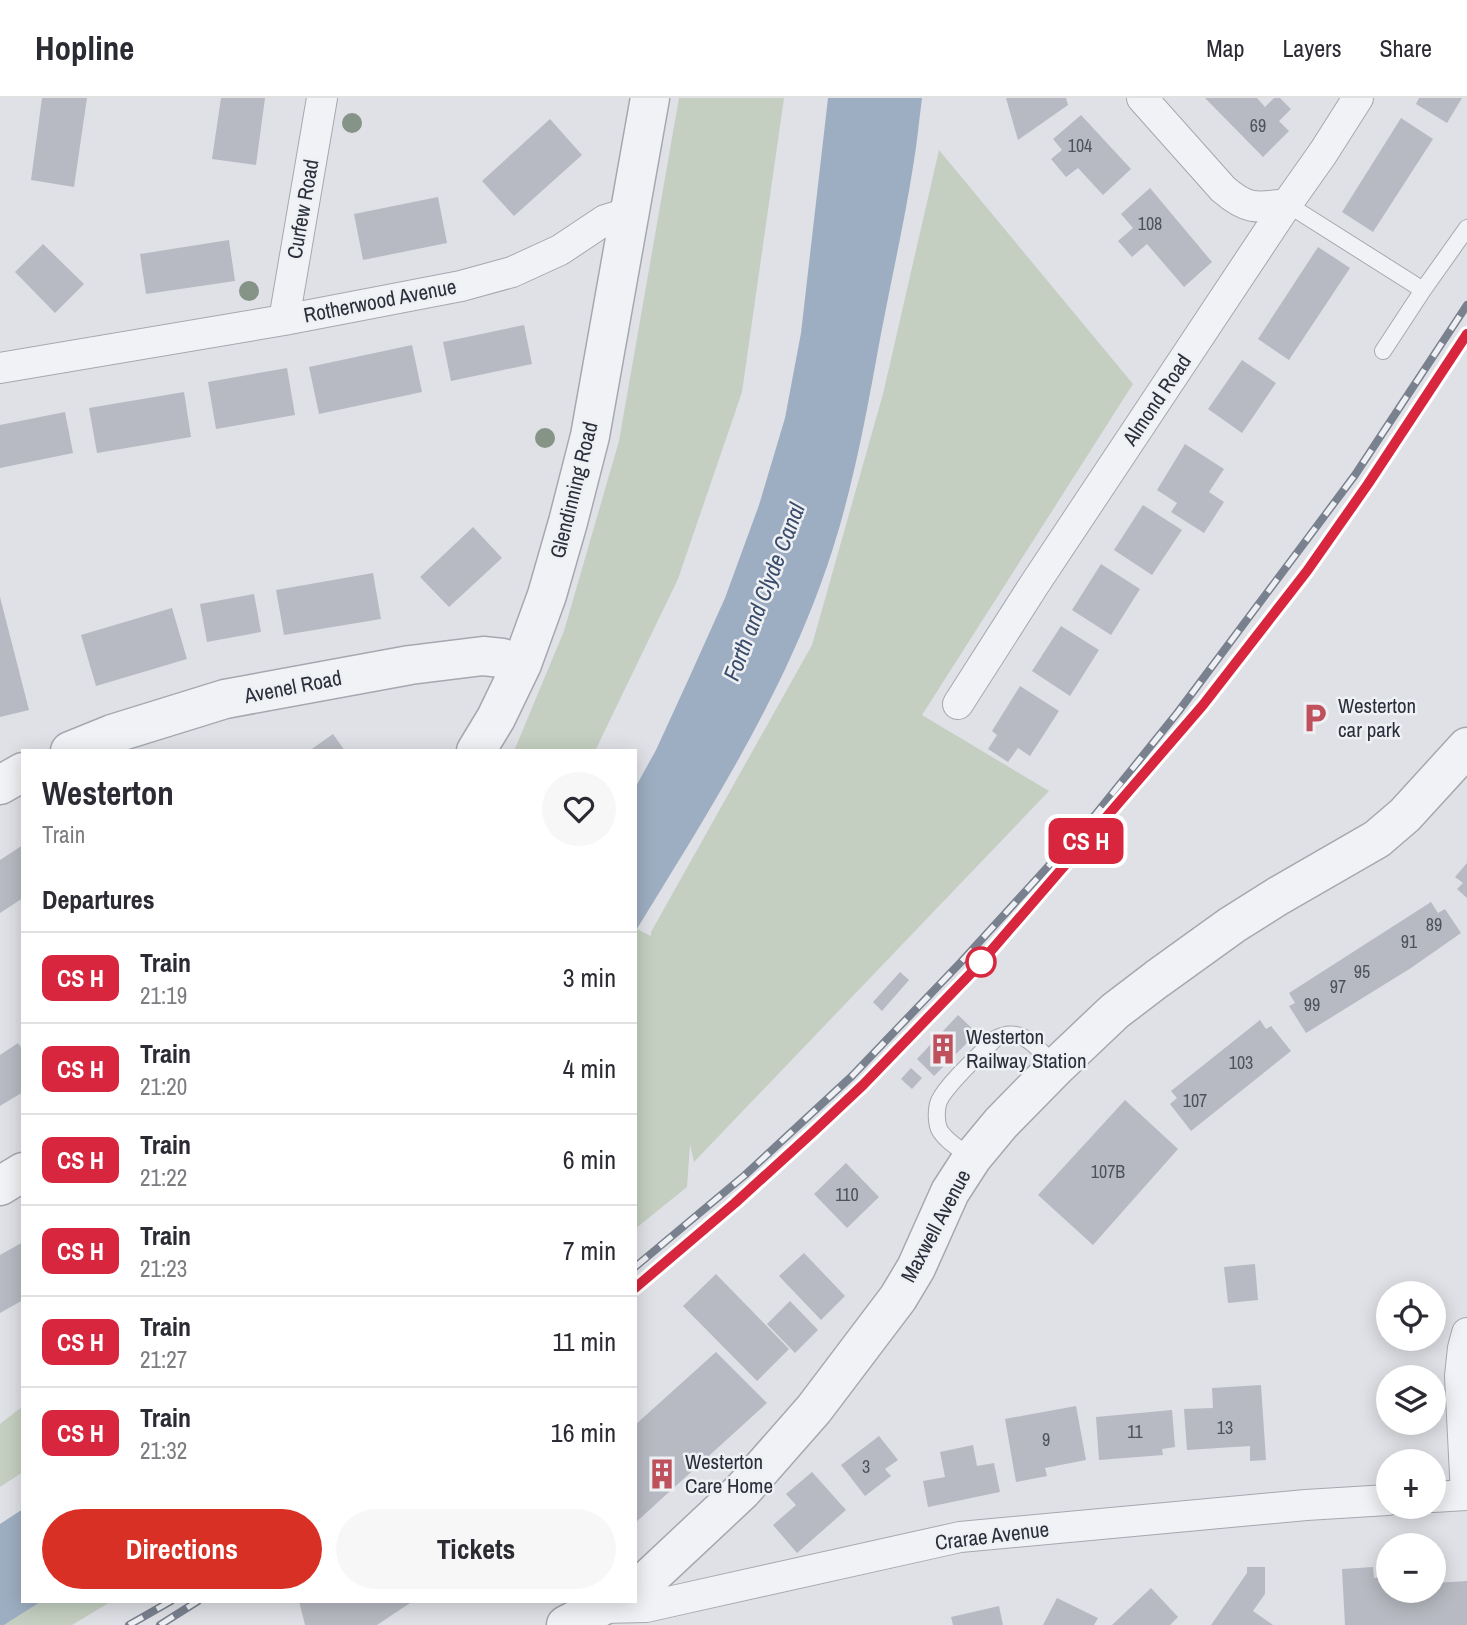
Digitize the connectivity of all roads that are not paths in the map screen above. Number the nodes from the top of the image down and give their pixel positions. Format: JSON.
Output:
{"nodes":[{"id":1,"x":322,"y":98,"type":"edge"},
{"id":2,"x":650,"y":98,"type":"edge"},
{"id":3,"x":1142,"y":98,"type":"edge"},
{"id":4,"x":1358,"y":98,"type":"edge"},
{"id":5,"x":1287,"y":204,"type":"junction"},
{"id":6,"x":630,"y":215,"type":"junction"},
{"id":7,"x":1467,"y":228,"type":"edge"},
{"id":8,"x":1423,"y":290,"type":"junction"},
{"id":9,"x":284,"y":320,"type":"junction"},
{"id":10,"x":1383,"y":351,"type":"dead end"},
{"id":11,"x":0,"y":368,"type":"edge"},
{"id":12,"x":522,"y":664,"type":"junction"},
{"id":13,"x":958,"y":704,"type":"dead end"},
{"id":14,"x":1467,"y":747,"type":"edge"},
{"id":15,"x":75,"y":749,"type":"edge"},
{"id":16,"x":477,"y":749,"type":"edge"},
{"id":17,"x":21,"y":773,"type":"edge"},
{"id":18,"x":0,"y":785,"type":"edge"},
{"id":19,"x":1056,"y":1066,"type":"junction"},
{"id":20,"x":972,"y":1158,"type":"junction"},
{"id":21,"x":21,"y":1173,"type":"edge"},
{"id":22,"x":0,"y":1186,"type":"edge"},
{"id":23,"x":1467,"y":1333,"type":"edge"},
{"id":24,"x":1466,"y":1494,"type":"edge"},
{"id":25,"x":1446,"y":1496,"type":"edge"},
{"id":26,"x":1376,"y":1501,"type":"edge"},
{"id":27,"x":637,"y":1586,"type":"edge"},
{"id":28,"x":607,"y":1605,"type":"edge"},
{"id":29,"x":566,"y":1625,"type":"edge"}],
"edges":[{"from":1,"to":9,"type":"street","name":"Curfew Road"},
{"from":2,"to":6,"type":"street"},
{"from":3,"to":5,"type":"street"},
{"from":4,"to":5,"type":"street","name":"Almond Road"},
{"from":5,"to":8,"type":"lane"},
{"from":5,"to":13,"type":"street","name":"Almond Road"},
{"from":6,"to":9,"type":"street","name":"Rotherwood Avenue"},
{"from":6,"to":12,"type":"street","name":"Glendinning Road"},
{"from":7,"to":8,"type":"lane"},
{"from":8,"to":10,"type":"lane"},
{"from":9,"to":11,"type":"street","name":"Rotherwood Avenue"},
{"from":12,"to":15,"type":"street","name":"Avenel Road"},
{"from":12,"to":16,"type":"street","name":"Glendinning Road"},
{"from":14,"to":19,"type":"street","name":"Maxwell Avenue"},
{"from":17,"to":18,"type":"street"},
{"from":19,"to":20,"type":"street","name":"Maxwell Avenue"},
{"from":19,"to":20,"type":"lane"},
{"from":20,"to":27,"type":"street","name":"Maxwell Avenue"},
{"from":21,"to":22,"type":"street"},
{"from":23,"to":24,"type":"street"},
{"from":24,"to":25,"type":"street"},
{"from":26,"to":28,"type":"street","name":"Crarae Avenue"},
{"from":28,"to":29,"type":"street"}]}
